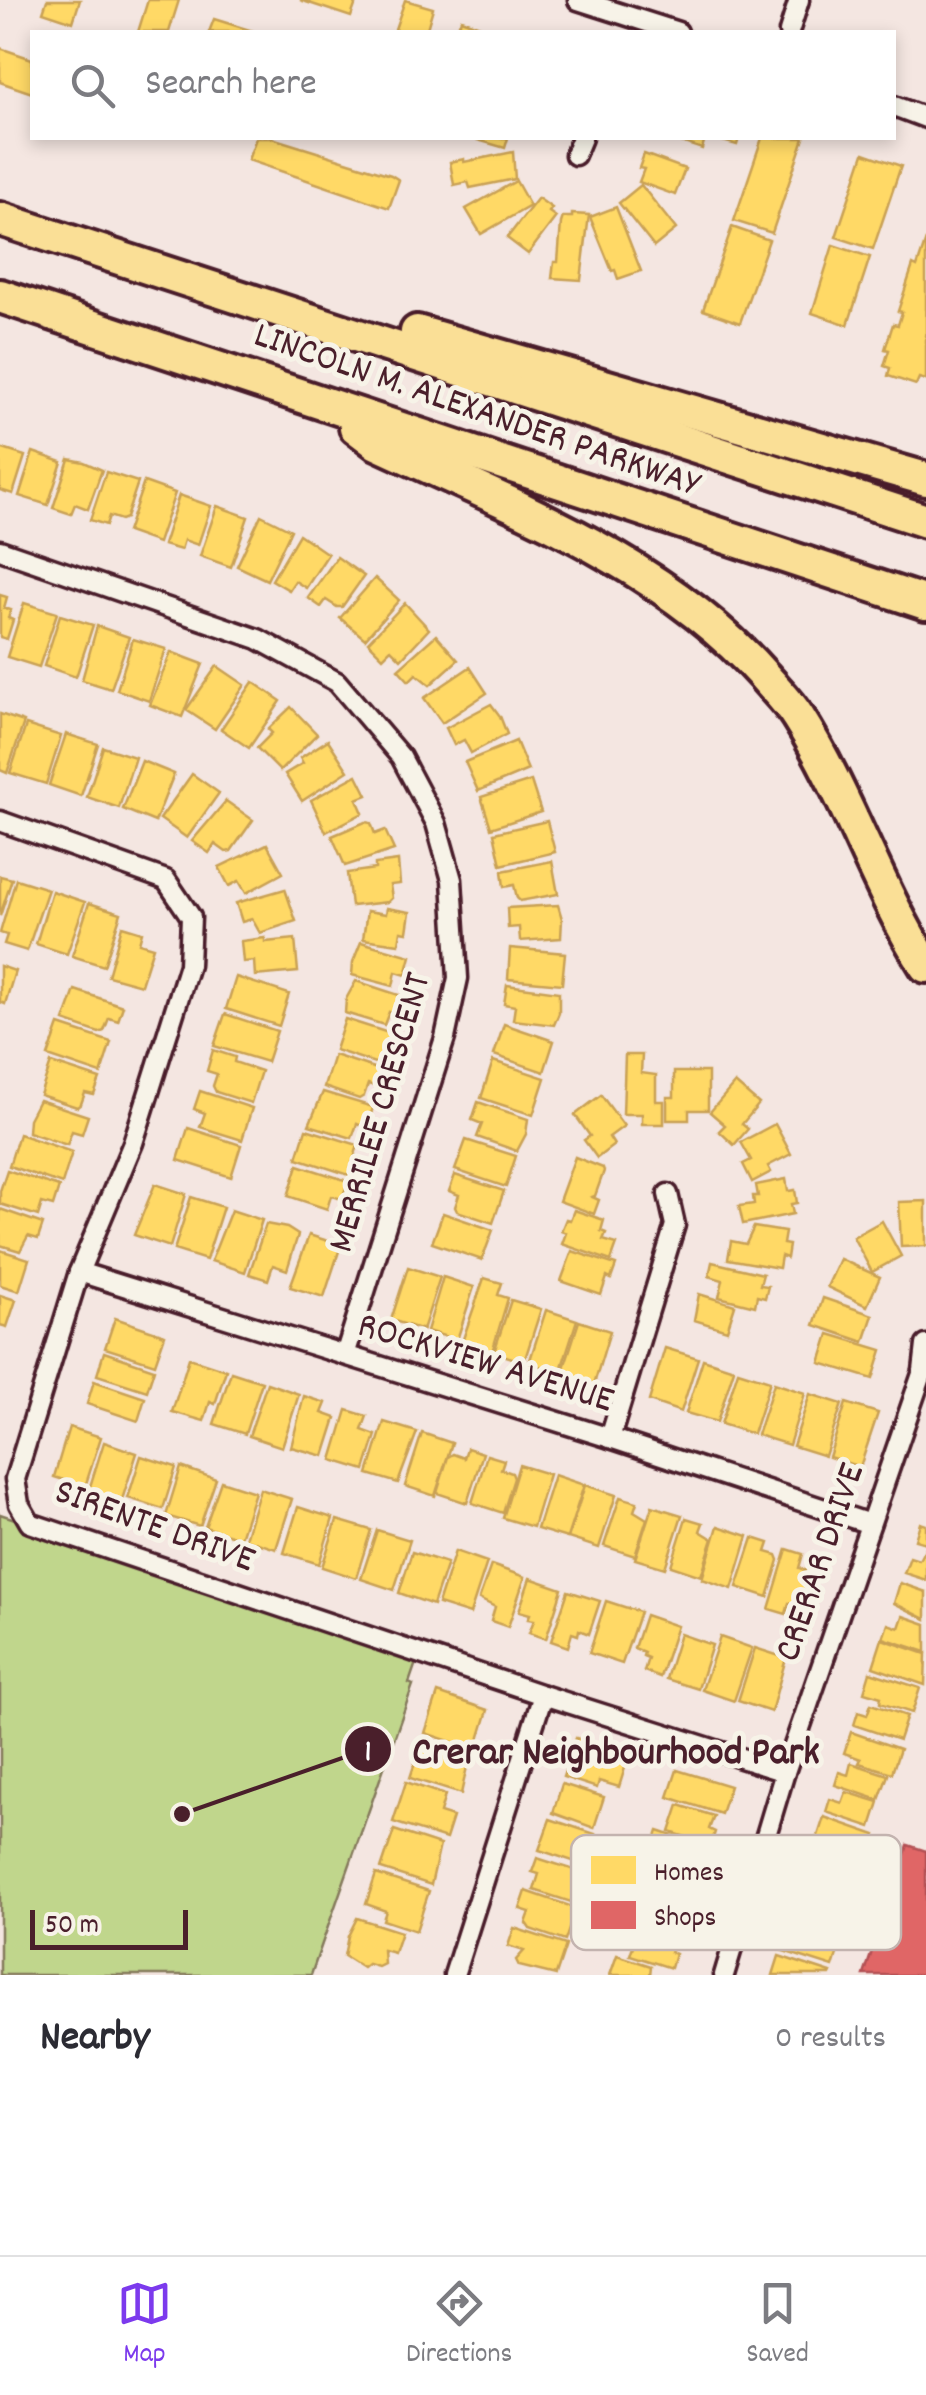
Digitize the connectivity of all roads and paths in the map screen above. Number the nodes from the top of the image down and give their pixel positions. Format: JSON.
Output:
{"nodes":[{"id":1,"x":578,"y":0,"type":"edge"},
{"id":2,"x":799,"y":0,"type":"edge"},
{"id":3,"x":615,"y":23,"type":"edge"},
{"id":4,"x":664,"y":30,"type":"edge"},
{"id":5,"x":790,"y":30,"type":"edge"},
{"id":6,"x":896,"y":107,"type":"edge"},
{"id":7,"x":926,"y":118,"type":"edge"},
{"id":8,"x":0,"y":218,"type":"edge"},
{"id":9,"x":187,"y":279,"type":"junction"},
{"id":10,"x":0,"y":296,"type":"edge"},
{"id":11,"x":323,"y":402,"type":"junction"},
{"id":12,"x":926,"y":479,"type":"edge"},
{"id":13,"x":926,"y":521,"type":"edge"},
{"id":14,"x":0,"y":550,"type":"edge"},
{"id":15,"x":926,"y":604,"type":"edge"},
{"id":16,"x":0,"y":821,"type":"edge"},
{"id":17,"x":926,"y":966,"type":"edge"},
{"id":18,"x":668,"y":1194,"type":"dead end"},
{"id":19,"x":80,"y":1272,"type":"junction"},
{"id":20,"x":926,"y":1344,"type":"edge"},
{"id":21,"x":345,"y":1355,"type":"junction"},
{"id":22,"x":610,"y":1438,"type":"junction"},
{"id":23,"x":870,"y":1524,"type":"junction"},
{"id":24,"x":542,"y":1695,"type":"junction"},
{"id":25,"x":784,"y":1772,"type":"junction"},
{"id":26,"x":765,"y":1835,"type":"edge"},
{"id":27,"x":731,"y":1950,"type":"edge"},
{"id":28,"x":454,"y":1975,"type":"edge"},
{"id":29,"x":724,"y":1975,"type":"edge"}],
"edges":[{"from":1,"to":3,"type":"street"},
{"from":2,"to":5,"type":"street"},
{"from":3,"to":4,"type":"street"},
{"from":6,"to":7,"type":"street"},
{"from":8,"to":9,"type":"highway","name":"LINCOLN M. ALEXANDER PARKWAY"},
{"from":9,"to":12,"type":"highway"},
{"from":9,"to":13,"type":"highway","name":"LINCOLN M. ALEXANDER PARKWAY"},
{"from":10,"to":11,"type":"highway","name":"LINCOLN M. ALEXANDER PARKWAY"},
{"from":11,"to":15,"type":"highway","name":"LINCOLN M. ALEXANDER PARKWAY"},
{"from":11,"to":17,"type":"highway"},
{"from":14,"to":21,"type":"street","name":"MERRILEE CRESCENT"},
{"from":16,"to":19,"type":"street","name":"SIRENTE DRIVE"},
{"from":18,"to":22,"type":"street"},
{"from":19,"to":21,"type":"street","name":"ROCKVIEW AVENUE"},
{"from":19,"to":24,"type":"street","name":"SIRENTE DRIVE"},
{"from":20,"to":23,"type":"street","name":"CRERAR DRIVE"},
{"from":21,"to":22,"type":"street","name":"ROCKVIEW AVENUE"},
{"from":22,"to":23,"type":"street","name":"ROCKVIEW AVENUE"},
{"from":23,"to":25,"type":"street","name":"CRERAR DRIVE"},
{"from":24,"to":25,"type":"street","name":"SIRENTE DRIVE"},
{"from":24,"to":28,"type":"street"},
{"from":25,"to":26,"type":"street","name":"CRERAR DRIVE"},
{"from":27,"to":29,"type":"street","name":"CRERAR DRIVE"}]}
